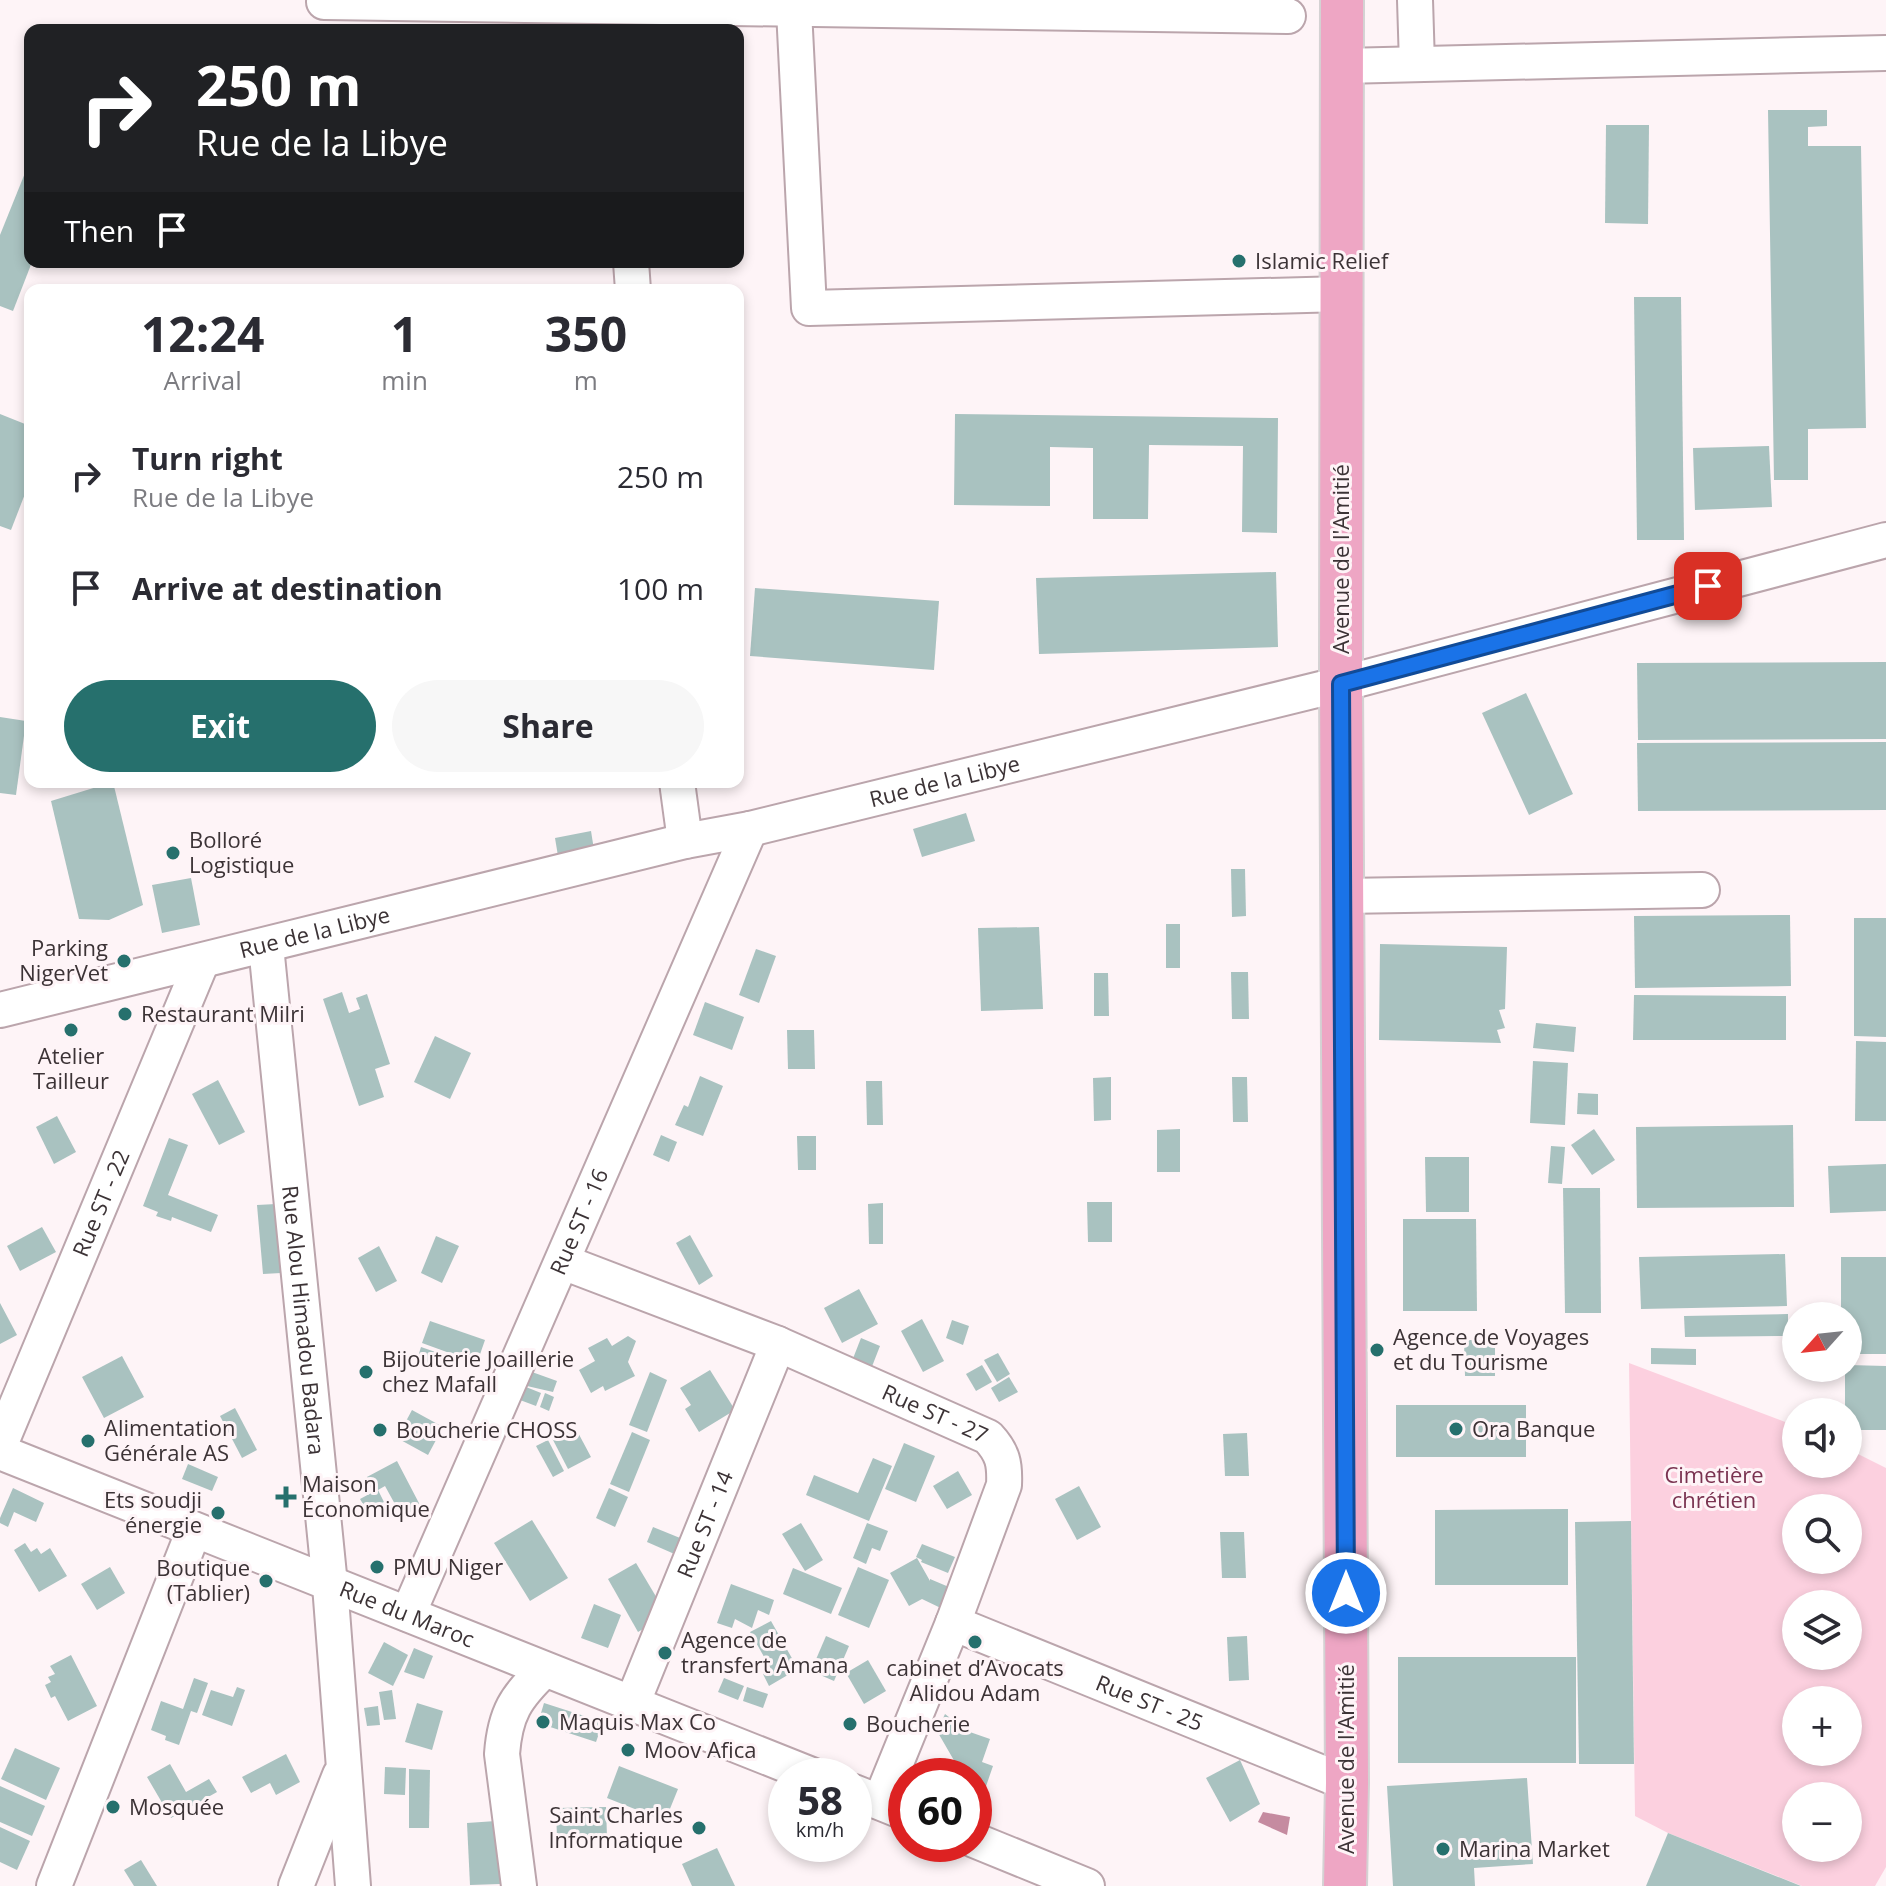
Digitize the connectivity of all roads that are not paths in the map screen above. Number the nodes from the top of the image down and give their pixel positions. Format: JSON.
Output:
{"nodes":[{"id":1,"x":1342,"y":0,"type":"edge"},
{"id":2,"x":1415,"y":0,"type":"edge"},
{"id":3,"x":324,"y":2,"type":"edge"},
{"id":4,"x":794,"y":10,"type":"junction"},
{"id":5,"x":617,"y":12,"type":"edge"},
{"id":6,"x":1288,"y":16,"type":"dead end"},
{"id":7,"x":1886,"y":53,"type":"edge"},
{"id":8,"x":1417,"y":64,"type":"junction"},
{"id":9,"x":1343,"y":66,"type":"junction"},
{"id":10,"x":1343,"y":294,"type":"junction"},
{"id":11,"x":1886,"y":540,"type":"edge"},
{"id":12,"x":1341,"y":684,"type":"junction"},
{"id":13,"x":678,"y":788,"type":"edge"},
{"id":14,"x":750,"y":829,"type":"junction"},
{"id":15,"x":685,"y":841,"type":"junction"},
{"id":16,"x":1702,"y":890,"type":"dead end"},
{"id":17,"x":1343,"y":896,"type":"junction"},
{"id":18,"x":266,"y":946,"type":"junction"},
{"id":19,"x":202,"y":961,"type":"junction"},
{"id":20,"x":0,"y":1010,"type":"edge"},
{"id":21,"x":563,"y":1262,"type":"junction"},
{"id":22,"x":778,"y":1344,"type":"junction"},
{"id":23,"x":0,"y":1445,"type":"edge"},
{"id":24,"x":0,"y":1452,"type":"edge"},
{"id":25,"x":194,"y":1530,"type":"junction"},
{"id":26,"x":330,"y":1585,"type":"junction"},
{"id":27,"x":408,"y":1614,"type":"junction"},
{"id":28,"x":953,"y":1623,"type":"junction"},
{"id":29,"x":544,"y":1670,"type":"junction"},
{"id":30,"x":632,"y":1704,"type":"junction"},
{"id":31,"x":768,"y":1758,"type":"edge"},
{"id":32,"x":342,"y":1768,"type":"junction"},
{"id":33,"x":1347,"y":1783,"type":"junction"},
{"id":34,"x":880,"y":1803,"type":"edge"},
{"id":35,"x":992,"y":1847,"type":"edge"},
{"id":36,"x":54,"y":1886,"type":"edge"},
{"id":37,"x":296,"y":1886,"type":"edge"},
{"id":38,"x":353,"y":1886,"type":"edge"},
{"id":39,"x":519,"y":1886,"type":"edge"},
{"id":40,"x":1087,"y":1886,"type":"edge"},
{"id":41,"x":1345,"y":1886,"type":"edge"}],
"edges":[{"from":1,"to":9,"type":"main road","name":"Avenue de l'Amitié"},
{"from":2,"to":8,"type":"street"},
{"from":3,"to":5,"type":"street"},
{"from":4,"to":5,"type":"street"},
{"from":4,"to":6,"type":"street"},
{"from":4,"to":10,"type":"street"},
{"from":7,"to":8,"type":"street"},
{"from":8,"to":9,"type":"street"},
{"from":9,"to":10,"type":"main road","name":"Avenue de l'Amitié"},
{"from":10,"to":12,"type":"main road","name":"Avenue de l'Amitié"},
{"from":11,"to":12,"type":"street","name":"Rue de la Libye"},
{"from":12,"to":14,"type":"street","name":"Rue de la Libye"},
{"from":12,"to":17,"type":"main road","name":"Avenue de l'Amitié"},
{"from":13,"to":15,"type":"street"},
{"from":14,"to":15,"type":"street","name":"Rue de la Libye"},
{"from":14,"to":21,"type":"street","name":"Rue ST - 16"},
{"from":15,"to":18,"type":"street","name":"Rue de la Libye"},
{"from":16,"to":17,"type":"street"},
{"from":17,"to":33,"type":"main road","name":"Avenue de l'Amitié"},
{"from":18,"to":19,"type":"street","name":"Rue de la Libye"},
{"from":18,"to":26,"type":"street","name":"Rue Alou Himadou Badara"},
{"from":19,"to":20,"type":"street","name":"Rue de la Libye"},
{"from":19,"to":23,"type":"street","name":"Rue ST - 22"},
{"from":21,"to":22,"type":"street","name":"Rue ST - 27"},
{"from":21,"to":27,"type":"street","name":"Rue ST - 16"},
{"from":22,"to":28,"type":"street","name":"Rue ST - 27"},
{"from":22,"to":30,"type":"street","name":"Rue ST - 14"},
{"from":24,"to":25,"type":"street","name":"Rue du Maroc"},
{"from":25,"to":26,"type":"street","name":"Rue du Maroc"},
{"from":25,"to":36,"type":"street"},
{"from":26,"to":27,"type":"street","name":"Rue du Maroc"},
{"from":26,"to":32,"type":"street","name":"Rue Alou Himadou Badara"},
{"from":27,"to":29,"type":"street","name":"Rue du Maroc"},
{"from":28,"to":33,"type":"street","name":"Rue ST - 25"},
{"from":28,"to":34,"type":"street","name":"Rue ST - 27"},
{"from":29,"to":30,"type":"street","name":"Rue du Maroc"},
{"from":29,"to":39,"type":"street"},
{"from":30,"to":31,"type":"street","name":"Rue du Maroc"},
{"from":32,"to":37,"type":"street"},
{"from":32,"to":38,"type":"street","name":"Rue Alou Himadou Badara"},
{"from":33,"to":41,"type":"main road","name":"Avenue de l'Amitié"},
{"from":35,"to":40,"type":"street"}]}
